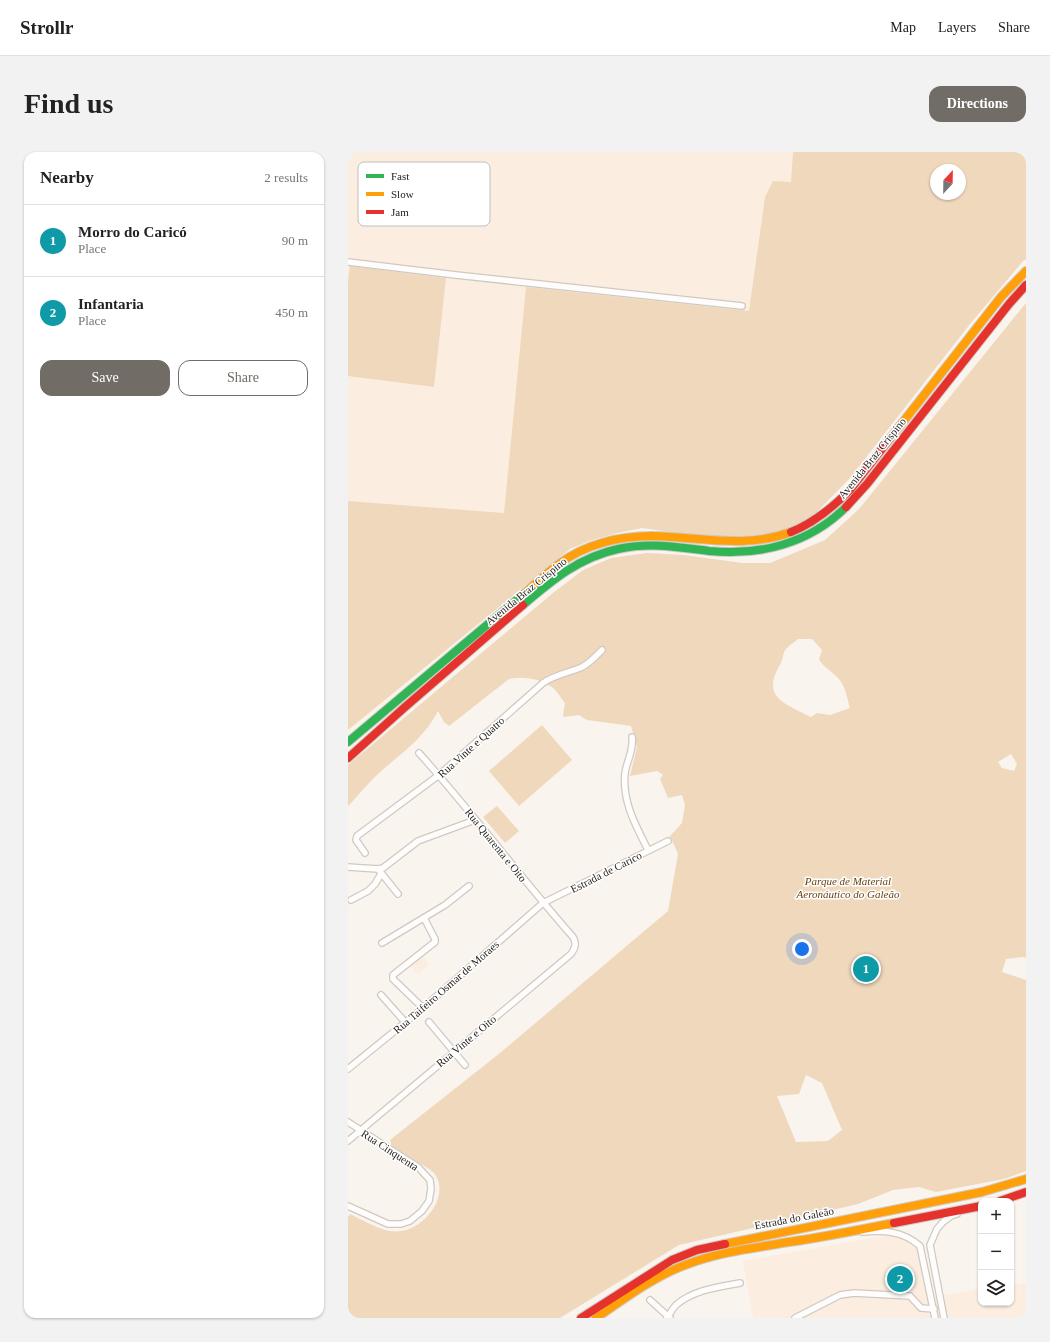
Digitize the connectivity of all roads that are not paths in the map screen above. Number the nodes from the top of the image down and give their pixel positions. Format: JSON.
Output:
{"nodes":[{"id":1,"x":348,"y":262,"type":"edge"},
{"id":2,"x":1026,"y":271,"type":"edge"},
{"id":3,"x":1026,"y":285,"type":"edge"},
{"id":4,"x":742,"y":306,"type":"dead end"},
{"id":5,"x":602,"y":650,"type":"dead end"},
{"id":6,"x":632,"y":736,"type":"dead end"},
{"id":7,"x":348,"y":742,"type":"edge"},
{"id":8,"x":419,"y":753,"type":"dead end"},
{"id":9,"x":348,"y":758,"type":"edge"},
{"id":10,"x":439,"y":775,"type":"junction"},
{"id":11,"x":475,"y":820,"type":"junction"},
{"id":12,"x":668,"y":841,"type":"dead end"},
{"id":13,"x":648,"y":850,"type":"junction"},
{"id":14,"x":365,"y":853,"type":"dead end"},
{"id":15,"x":348,"y":867,"type":"edge"},
{"id":16,"x":379,"y":872,"type":"junction"},
{"id":17,"x":469,"y":886,"type":"dead end"},
{"id":18,"x":398,"y":894,"type":"dead end"},
{"id":19,"x":351,"y":900,"type":"dead end"},
{"id":20,"x":543,"y":903,"type":"junction"},
{"id":21,"x":424,"y":918,"type":"junction"},
{"id":22,"x":573,"y":937,"type":"joint"},
{"id":23,"x":382,"y":943,"type":"dead end"},
{"id":24,"x":381,"y":995,"type":"dead end"},
{"id":25,"x":423,"y":1008,"type":"junction"},
{"id":26,"x":406,"y":1022,"type":"junction"},
{"id":27,"x":429,"y":1022,"type":"dead end"},
{"id":28,"x":454,"y":1051,"type":"junction"},
{"id":29,"x":465,"y":1065,"type":"dead end"},
{"id":30,"x":348,"y":1069,"type":"edge"},
{"id":31,"x":348,"y":1122,"type":"edge"},
{"id":32,"x":360,"y":1130,"type":"junction"},
{"id":33,"x":348,"y":1141,"type":"edge"},
{"id":34,"x":1026,"y":1179,"type":"edge"},
{"id":35,"x":1026,"y":1192,"type":"edge"},
{"id":36,"x":1009,"y":1198,"type":"edge"},
{"id":37,"x":348,"y":1206,"type":"edge"},
{"id":38,"x":978,"y":1206,"type":"edge"},
{"id":39,"x":978,"y":1207,"type":"edge"},
{"id":40,"x":811,"y":1239,"type":"junction"},
{"id":41,"x":740,"y":1283,"type":"dead end"},
{"id":42,"x":650,"y":1300,"type":"dead end"},
{"id":43,"x":934,"y":1309,"type":"junction"},
{"id":44,"x":581,"y":1318,"type":"edge"},
{"id":45,"x":596,"y":1318,"type":"edge"},
{"id":46,"x":668,"y":1318,"type":"edge"},
{"id":47,"x":795,"y":1318,"type":"edge"},
{"id":48,"x":936,"y":1318,"type":"edge"},
{"id":49,"x":944,"y":1318,"type":"edge"}],
"edges":[{"from":1,"to":4,"type":"street"},
{"from":2,"to":7,"type":"main road","name":"Avenida Braz Crispino"},
{"from":3,"to":9,"type":"main road","name":"Avenida Braz Crispino"},
{"from":5,"to":10,"type":"street","name":"Rua Vinte e Quatro"},
{"from":6,"to":13,"type":"street"},
{"from":8,"to":10,"type":"street","name":"Rua Quarenta e Oito"},
{"from":10,"to":11,"type":"street","name":"Rua Quarenta e Oito"},
{"from":10,"to":14,"type":"street","name":"Rua Vinte e Quatro"},
{"from":11,"to":16,"type":"street"},
{"from":11,"to":20,"type":"street","name":"Rua Quarenta e Oito"},
{"from":12,"to":13,"type":"street","name":"Estrada de Carico"},
{"from":13,"to":20,"type":"street","name":"Estrada de Carico"},
{"from":15,"to":16,"type":"street"},
{"from":16,"to":18,"type":"street"},
{"from":16,"to":19,"type":"street"},
{"from":17,"to":21,"type":"street"},
{"from":20,"to":22,"type":"street","name":"Rua Quarenta e Oito"},
{"from":20,"to":25,"type":"street","name":"Rua Taifeiro Osmar de Moraes"},
{"from":21,"to":23,"type":"street"},
{"from":21,"to":25,"type":"street"},
{"from":22,"to":28,"type":"street","name":"Rua Vinte e Oito"},
{"from":24,"to":26,"type":"street"},
{"from":25,"to":26,"type":"street","name":"Rua Taifeiro Osmar de Moraes"},
{"from":26,"to":30,"type":"street","name":"Rua Taifeiro Osmar de Moraes"},
{"from":27,"to":28,"type":"street"},
{"from":28,"to":29,"type":"street"},
{"from":28,"to":32,"type":"street","name":"Rua Vinte e Oito"},
{"from":31,"to":32,"type":"street","name":"Rua Cinquenta"},
{"from":32,"to":33,"type":"street","name":"Rua Vinte e Oito"},
{"from":32,"to":37,"type":"street","name":"Rua Cinquenta"},
{"from":34,"to":44,"type":"main road","name":"Estrada do Galeão"},
{"from":35,"to":36,"type":"main road"},
{"from":38,"to":40,"type":"main road","name":"Estrada do Galeão"},
{"from":39,"to":49,"type":"street"},
{"from":40,"to":43,"type":"street"},
{"from":40,"to":45,"type":"main road","name":"Estrada do Galeão"},
{"from":41,"to":46,"type":"street"},
{"from":42,"to":46,"type":"street"},
{"from":43,"to":47,"type":"street"},
{"from":43,"to":48,"type":"street"}]}
